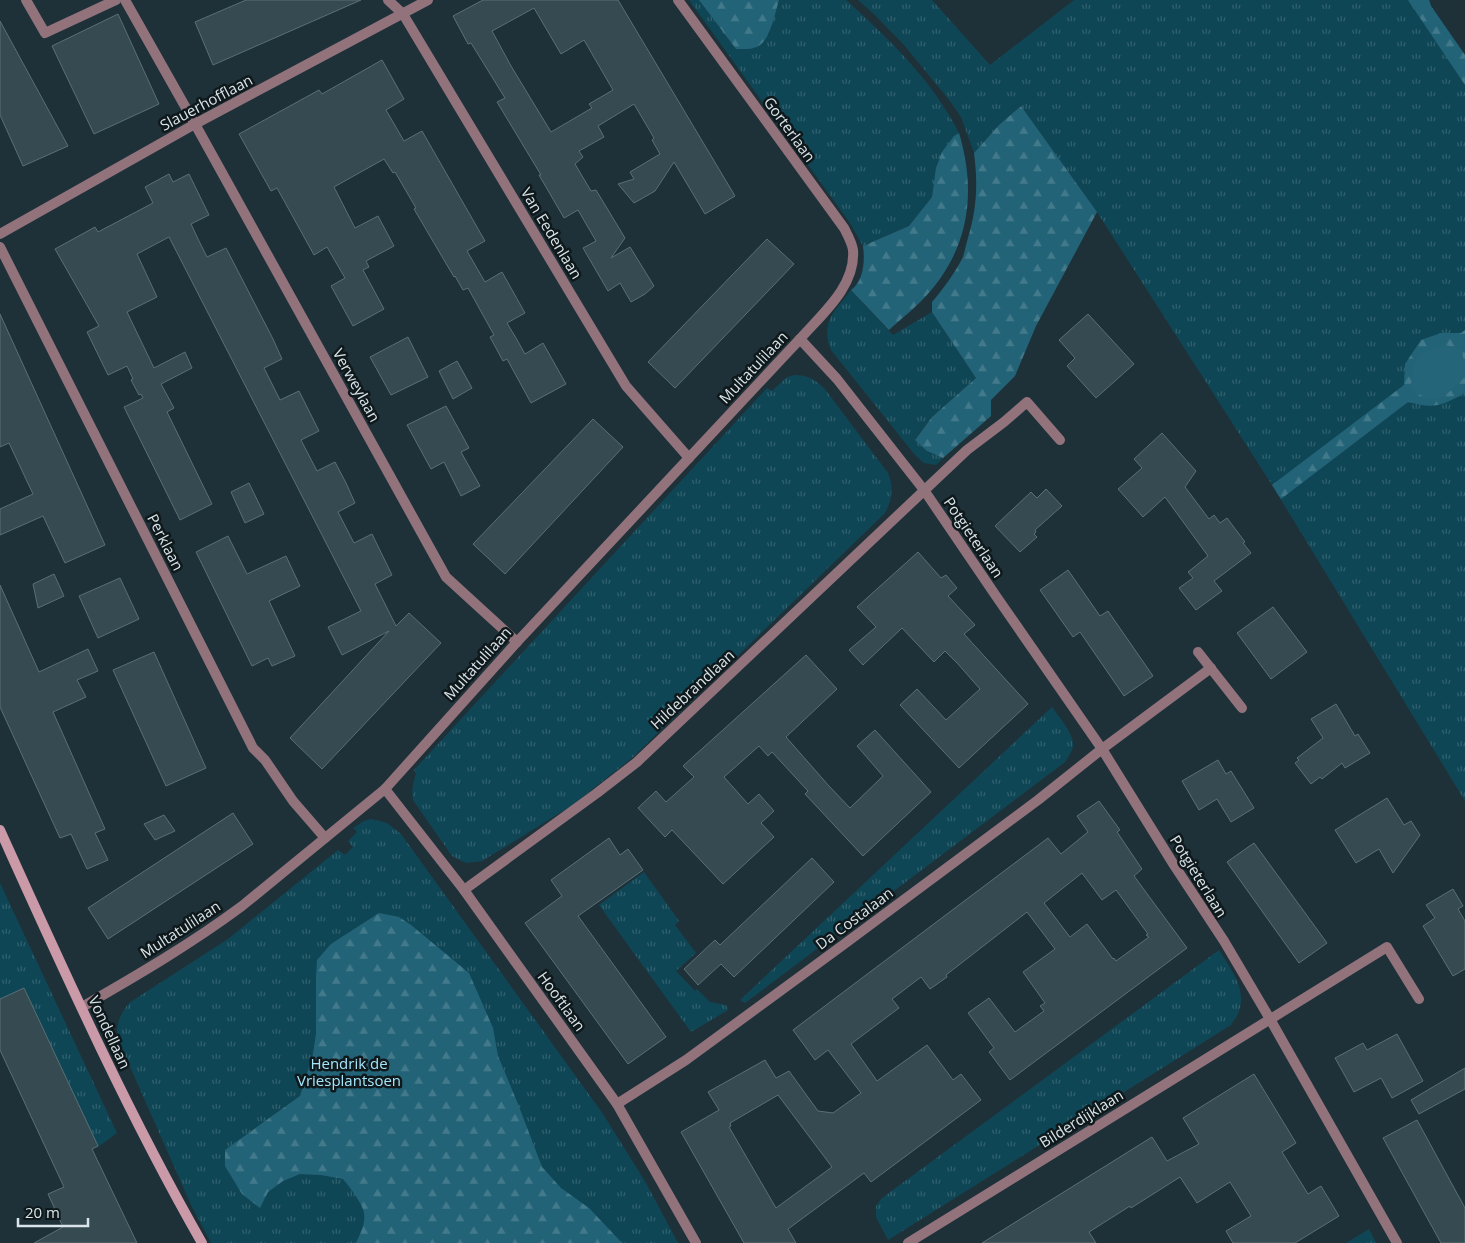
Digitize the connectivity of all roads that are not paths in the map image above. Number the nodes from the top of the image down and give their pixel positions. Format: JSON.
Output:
{"nodes":[{"id":1,"x":26,"y":0,"type":"edge"},
{"id":2,"x":116,"y":0,"type":"edge"},
{"id":3,"x":124,"y":0,"type":"edge"},
{"id":4,"x":388,"y":0,"type":"edge"},
{"id":5,"x":428,"y":0,"type":"edge"},
{"id":6,"x":678,"y":0,"type":"edge"},
{"id":7,"x":403,"y":14,"type":"junction"},
{"id":8,"x":196,"y":124,"type":"junction"},
{"id":9,"x":0,"y":234,"type":"edge"},
{"id":10,"x":0,"y":246,"type":"edge"},
{"id":11,"x":846,"y":283,"type":"joint"},
{"id":12,"x":800,"y":339,"type":"junction"},
{"id":13,"x":1060,"y":440,"type":"dead end"},
{"id":14,"x":689,"y":458,"type":"junction"},
{"id":15,"x":924,"y":490,"type":"junction"},
{"id":16,"x":517,"y":642,"type":"junction"},
{"id":17,"x":1198,"y":652,"type":"dead end"},
{"id":18,"x":1210,"y":668,"type":"junction"},
{"id":19,"x":1242,"y":708,"type":"dead end"},
{"id":20,"x":1102,"y":749,"type":"junction"},
{"id":21,"x":386,"y":789,"type":"junction"},
{"id":22,"x":0,"y":830,"type":"edge"},
{"id":23,"x":325,"y":838,"type":"junction"},
{"id":24,"x":464,"y":890,"type":"junction"},
{"id":25,"x":1419,"y":999,"type":"dead end"},
{"id":26,"x":82,"y":1007,"type":"junction"},
{"id":27,"x":1270,"y":1019,"type":"junction"},
{"id":28,"x":617,"y":1104,"type":"junction"},
{"id":29,"x":202,"y":1243,"type":"edge"},
{"id":30,"x":696,"y":1243,"type":"edge"},
{"id":31,"x":908,"y":1243,"type":"edge"},
{"id":32,"x":1397,"y":1243,"type":"edge"}],
"edges":[{"from":1,"to":2,"type":"street"},
{"from":3,"to":8,"type":"street","name":"Verweylaan"},
{"from":4,"to":7,"type":"street","name":"Van Eedenlaan"},
{"from":5,"to":7,"type":"street","name":"Slauerhofflaan"},
{"from":6,"to":11,"type":"street","name":"Gorterlaan"},
{"from":7,"to":8,"type":"street","name":"Slauerhofflaan"},
{"from":7,"to":14,"type":"street","name":"Van Eedenlaan"},
{"from":8,"to":9,"type":"street","name":"Slauerhofflaan"},
{"from":8,"to":16,"type":"street","name":"Verweylaan"},
{"from":10,"to":23,"type":"street","name":"Perklaan"},
{"from":11,"to":12,"type":"street","name":"Multatulilaan"},
{"from":12,"to":14,"type":"street","name":"Multatulilaan"},
{"from":12,"to":15,"type":"street","name":"Potgieterlaan"},
{"from":13,"to":15,"type":"street","name":"Potgieterlaan"},
{"from":14,"to":16,"type":"street","name":"Multatulilaan"},
{"from":15,"to":20,"type":"street","name":"Potgieterlaan"},
{"from":15,"to":24,"type":"street","name":"Hildebrandlaan"},
{"from":16,"to":21,"type":"street","name":"Multatulilaan"},
{"from":17,"to":18,"type":"street"},
{"from":18,"to":19,"type":"street"},
{"from":18,"to":20,"type":"street"},
{"from":20,"to":27,"type":"street","name":"Potgieterlaan"},
{"from":20,"to":28,"type":"street","name":"Da Costalaan"},
{"from":21,"to":23,"type":"street","name":"Multatulilaan"},
{"from":21,"to":24,"type":"street","name":"Hooftlaan"},
{"from":22,"to":26,"type":"street","name":"Vondellaan"},
{"from":23,"to":26,"type":"street","name":"Multatulilaan"},
{"from":24,"to":28,"type":"street","name":"Hooftlaan"},
{"from":25,"to":27,"type":"street"},
{"from":26,"to":29,"type":"street","name":"Vondellaan"},
{"from":27,"to":31,"type":"street","name":"Bilderdijklaan"},
{"from":27,"to":32,"type":"street","name":"Potgieterlaan"},
{"from":28,"to":30,"type":"street","name":"Hooftlaan"}]}
